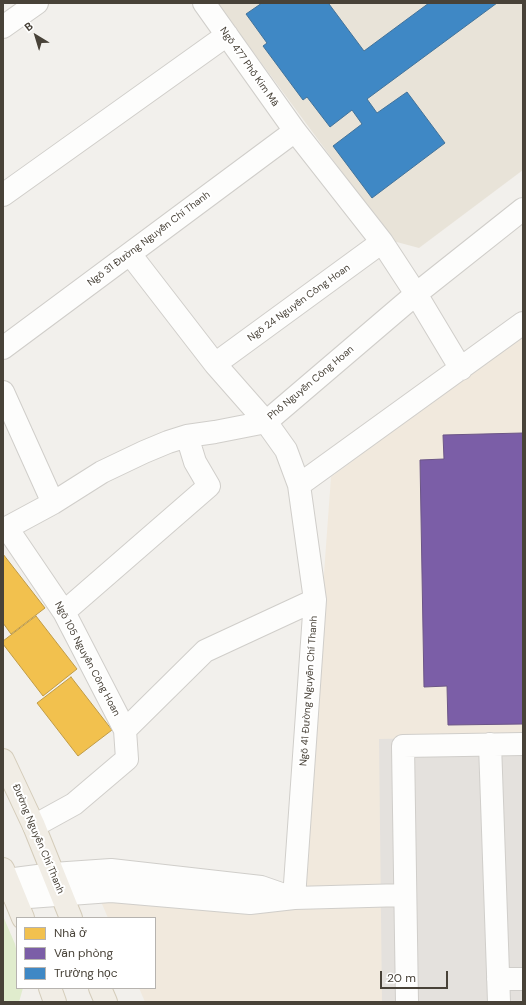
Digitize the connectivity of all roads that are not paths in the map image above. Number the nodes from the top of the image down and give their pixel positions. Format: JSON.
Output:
{"nodes":[{"id":1,"x":37,"y":3,"type":"edge"},
{"id":2,"x":204,"y":3,"type":"edge"},
{"id":3,"x":3,"y":27,"type":"edge"},
{"id":4,"x":227,"y":34,"type":"junction"},
{"id":5,"x":295,"y":131,"type":"junction"},
{"id":6,"x":3,"y":196,"type":"edge"},
{"id":7,"x":523,"y":209,"type":"edge"},
{"id":8,"x":382,"y":242,"type":"junction"},
{"id":9,"x":130,"y":254,"type":"junction"},
{"id":10,"x":416,"y":294,"type":"junction"},
{"id":11,"x":523,"y":323,"type":"edge"},
{"id":12,"x":3,"y":348,"type":"edge"},
{"id":13,"x":215,"y":364,"type":"junction"},
{"id":14,"x":461,"y":369,"type":"junction"},
{"id":15,"x":3,"y":392,"type":"edge"},
{"id":16,"x":266,"y":422,"type":"junction"},
{"id":17,"x":187,"y":436,"type":"junction"},
{"id":18,"x":299,"y":485,"type":"junction"},
{"id":19,"x":52,"y":503,"type":"junction"},
{"id":20,"x":5,"y":529,"type":"edge"},
{"id":21,"x":315,"y":600,"type":"junction"},
{"id":22,"x":64,"y":612,"type":"junction"},
{"id":23,"x":125,"y":730,"type":"junction"},
{"id":24,"x":490,"y":744,"type":"junction"},
{"id":25,"x":523,"y":744,"type":"edge"},
{"id":26,"x":3,"y":760,"type":"edge"},
{"id":27,"x":34,"y":826,"type":"junction"},
{"id":28,"x":53,"y":874,"type":"junction"},
{"id":29,"x":8,"y":882,"type":"edge"},
{"id":30,"x":62,"y":894,"type":"junction"},
{"id":31,"x":405,"y":895,"type":"junction"},
{"id":32,"x":294,"y":898,"type":"junction"},
{"id":33,"x":23,"y":917,"type":"edge"},
{"id":34,"x":71,"y":917,"type":"edge"},
{"id":35,"x":498,"y":979,"type":"junction"},
{"id":36,"x":523,"y":979,"type":"edge"},
{"id":37,"x":50,"y":989,"type":"edge"},
{"id":38,"x":100,"y":989,"type":"edge"},
{"id":39,"x":55,"y":1002,"type":"edge"},
{"id":40,"x":106,"y":1002,"type":"edge"},
{"id":41,"x":407,"y":1002,"type":"edge"},
{"id":42,"x":499,"y":1002,"type":"edge"}],
"edges":[{"from":1,"to":3,"type":"street"},
{"from":2,"to":4,"type":"street","name":"Ngõ 477 Phố Kim Mã"},
{"from":4,"to":5,"type":"street","name":"Ngõ 477 Phố Kim Mã"},
{"from":4,"to":6,"type":"street"},
{"from":5,"to":8,"type":"street"},
{"from":5,"to":9,"type":"street","name":"Ngõ 31 Đường Nguyễn Chí Thanh"},
{"from":7,"to":10,"type":"street","name":"Phố Nguyễn Công Hoan"},
{"from":8,"to":10,"type":"street"},
{"from":8,"to":13,"type":"street","name":"Ngõ 24 Nguyễn Công Hoan"},
{"from":9,"to":12,"type":"street","name":"Ngõ 31 Đường Nguyễn Chí Thanh"},
{"from":9,"to":13,"type":"street","name":"Ngõ 41 Đường Nguyễn Chí Thanh"},
{"from":10,"to":14,"type":"street"},
{"from":10,"to":16,"type":"street","name":"Phố Nguyễn Công Hoan"},
{"from":11,"to":14,"type":"street"},
{"from":13,"to":16,"type":"street","name":"Ngõ 41 Đường Nguyễn Chí Thanh"},
{"from":14,"to":18,"type":"street"},
{"from":15,"to":19,"type":"street"},
{"from":16,"to":17,"type":"street","name":"Phố Nguyễn Công Hoan"},
{"from":16,"to":18,"type":"street","name":"Ngõ 41 Đường Nguyễn Chí Thanh"},
{"from":17,"to":19,"type":"street","name":"Phố Nguyễn Công Hoan"},
{"from":17,"to":22,"type":"street"},
{"from":18,"to":21,"type":"street","name":"Ngõ 41 Đường Nguyễn Chí Thanh"},
{"from":19,"to":20,"type":"street","name":"Phố Nguyễn Công Hoan"},
{"from":20,"to":22,"type":"street","name":"Ngõ 105 Nguyễn Công Hoan"},
{"from":21,"to":23,"type":"street"},
{"from":21,"to":32,"type":"street","name":"Ngõ 41 Đường Nguyễn Chí Thanh"},
{"from":22,"to":23,"type":"street","name":"Ngõ 105 Nguyễn Công Hoan"},
{"from":23,"to":27,"type":"street"},
{"from":24,"to":25,"type":"street"},
{"from":24,"to":31,"type":"street"},
{"from":24,"to":35,"type":"street"},
{"from":26,"to":27,"type":"main road","name":"Đường Nguyễn Chí Thanh"},
{"from":27,"to":28,"type":"main road","name":"Đường Nguyễn Chí Thanh"},
{"from":28,"to":29,"type":"street"},
{"from":28,"to":30,"type":"main road","name":"Đường Nguyễn Chí Thanh"},
{"from":28,"to":32,"type":"street"},
{"from":29,"to":30,"type":"street"},
{"from":29,"to":33,"type":"main road"},
{"from":30,"to":32,"type":"street"},
{"from":30,"to":34,"type":"main road","name":"Đường Nguyễn Chí Thanh"},
{"from":31,"to":32,"type":"street"},
{"from":31,"to":41,"type":"street"},
{"from":35,"to":36,"type":"street"},
{"from":35,"to":42,"type":"street"},
{"from":37,"to":39,"type":"main road"},
{"from":38,"to":40,"type":"main road"}]}
